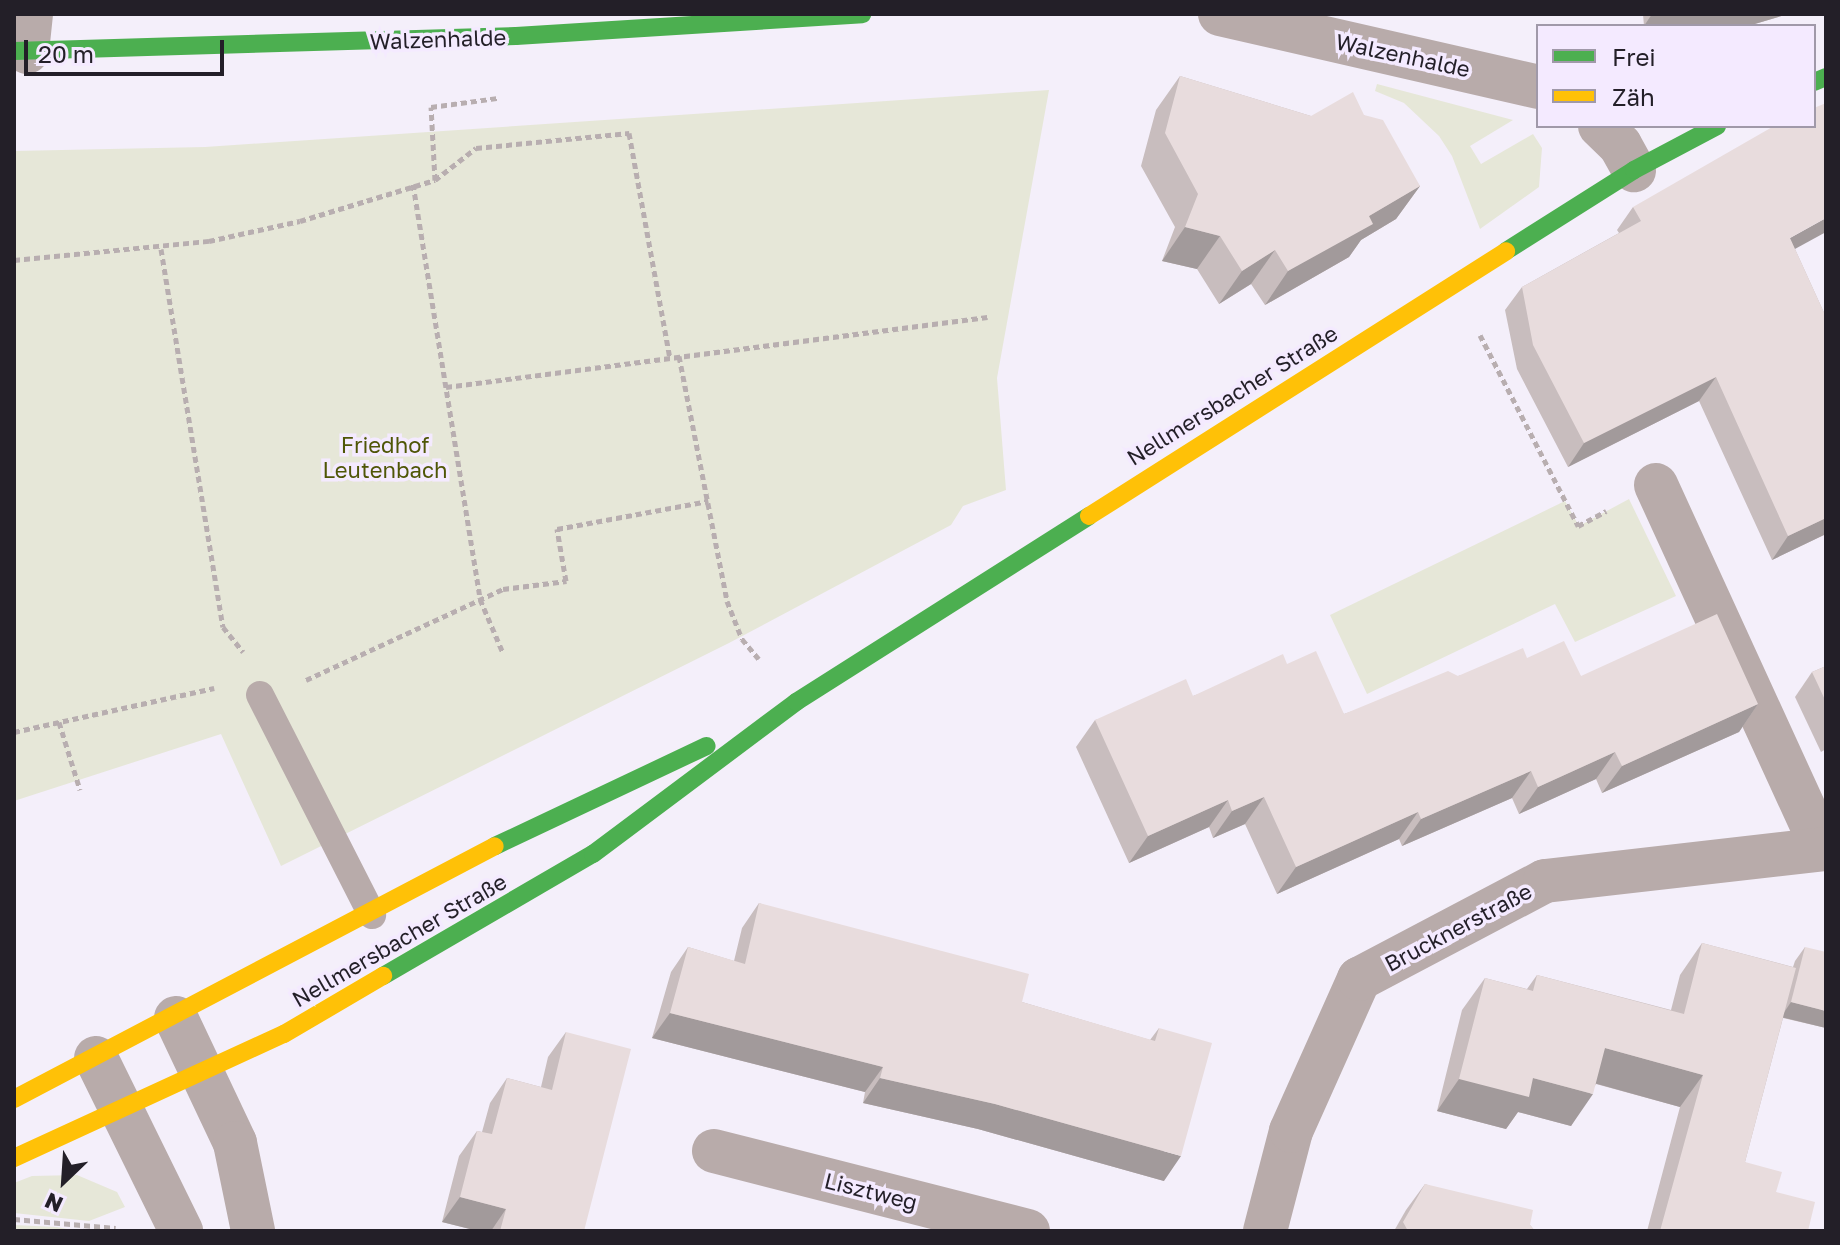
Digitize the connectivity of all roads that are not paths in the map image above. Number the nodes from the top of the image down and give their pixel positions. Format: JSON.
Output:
{"nodes":[{"id":1,"x":862,"y":14,"type":"edge"},
{"id":2,"x":1220,"y":14,"type":"edge"},
{"id":3,"x":24,"y":39,"type":"edge"},
{"id":4,"x":1536,"y":87,"type":"edge"},
{"id":5,"x":1602,"y":128,"type":"edge"},
{"id":6,"x":1713,"y":128,"type":"edge"},
{"id":7,"x":1634,"y":170,"type":"junction"},
{"id":8,"x":1656,"y":485,"type":"road end"},
{"id":9,"x":257,"y":686,"type":"road end"},
{"id":10,"x":779,"y":714,"type":"junction"},
{"id":11,"x":1824,"y":849,"type":"edge"},
{"id":12,"x":372,"y":915,"type":"junction"},
{"id":13,"x":176,"y":1018,"type":"junction"},
{"id":14,"x":96,"y":1058,"type":"junction"},
{"id":15,"x":203,"y":1073,"type":"junction"},
{"id":16,"x":14,"y":1099,"type":"edge"},
{"id":17,"x":121,"y":1112,"type":"junction"},
{"id":18,"x":714,"y":1151,"type":"dead end"},
{"id":19,"x":14,"y":1158,"type":"edge"},
{"id":20,"x":181,"y":1231,"type":"edge"},
{"id":21,"x":253,"y":1231,"type":"edge"},
{"id":22,"x":1028,"y":1231,"type":"edge"},
{"id":23,"x":1265,"y":1231,"type":"edge"}],
"edges":[{"from":1,"to":3,"type":"street","name":"Walzenhalde"},
{"from":2,"to":4,"type":"street","name":"Walzenhalde"},
{"from":5,"to":7,"type":"street"},
{"from":6,"to":7,"type":"street","name":"Nellmersbacher Straße"},
{"from":7,"to":10,"type":"street","name":"Nellmersbacher Straße"},
{"from":8,"to":11,"type":"street"},
{"from":9,"to":12,"type":"lane"},
{"from":10,"to":12,"type":"street","name":"Nellmersbacher Straße"},
{"from":10,"to":15,"type":"street","name":"Nellmersbacher Straße"},
{"from":11,"to":23,"type":"street","name":"Brucknerstraße"},
{"from":12,"to":13,"type":"street","name":"Nellmersbacher Straße"},
{"from":13,"to":14,"type":"street","name":"Nellmersbacher Straße"},
{"from":13,"to":15,"type":"street"},
{"from":14,"to":16,"type":"street","name":"Nellmersbacher Straße"},
{"from":14,"to":17,"type":"street"},
{"from":15,"to":17,"type":"street","name":"Nellmersbacher Straße"},
{"from":15,"to":21,"type":"street"},
{"from":17,"to":19,"type":"street","name":"Nellmersbacher Straße"},
{"from":17,"to":20,"type":"street"},
{"from":18,"to":22,"type":"street","name":"Lisztweg"}]}
